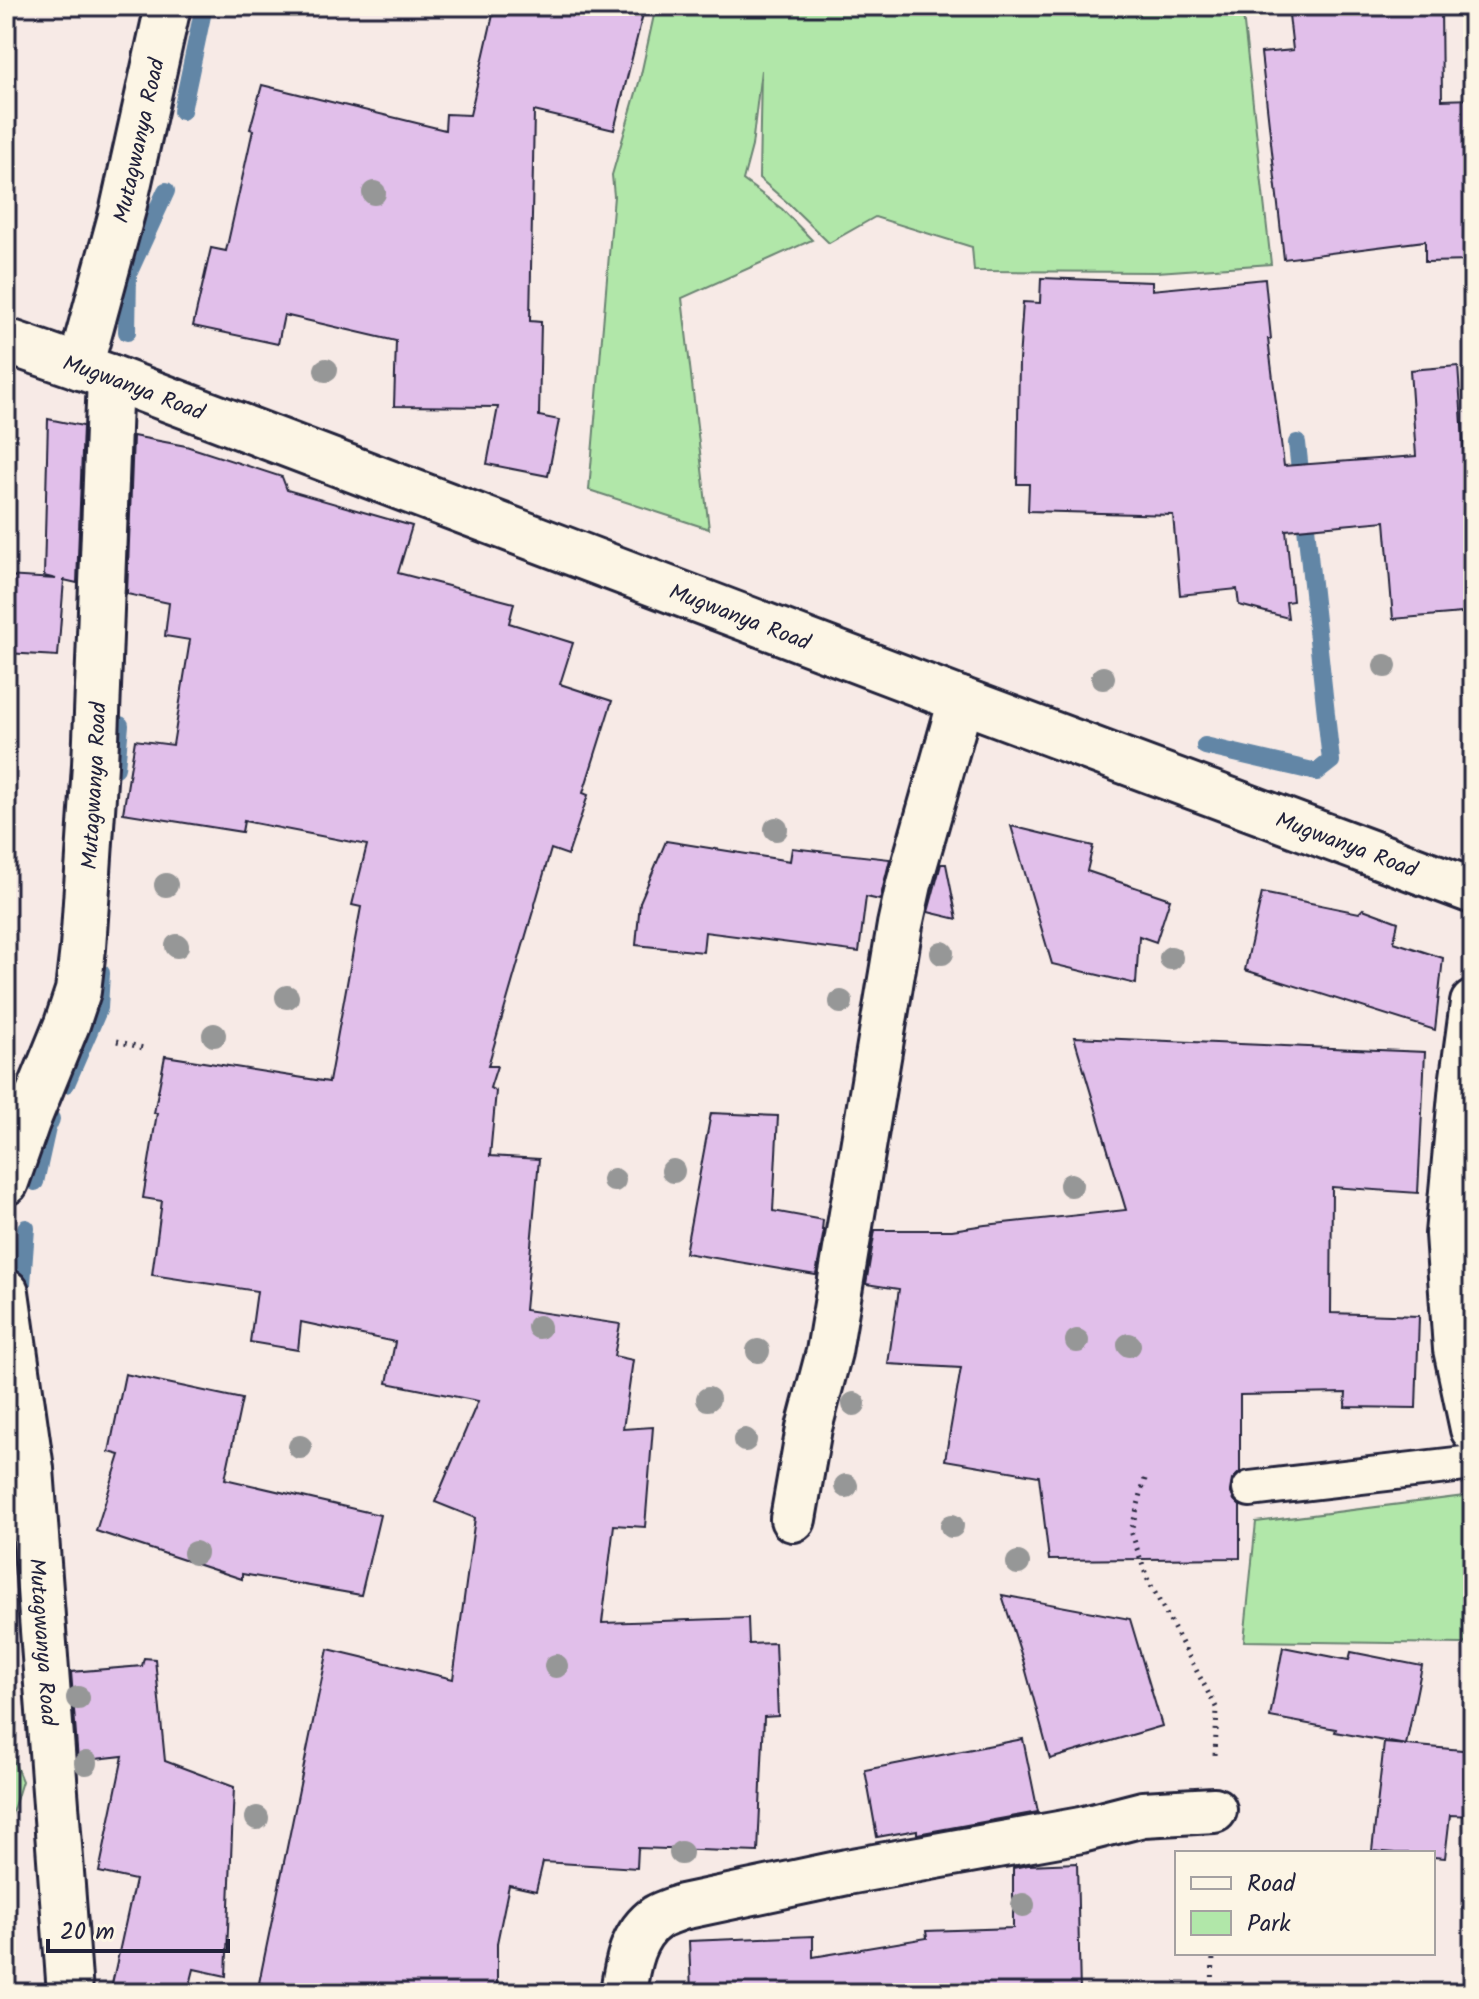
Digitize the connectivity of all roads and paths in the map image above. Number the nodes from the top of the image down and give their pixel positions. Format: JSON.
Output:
{"nodes":[{"id":1,"x":168,"y":6,"type":"edge"},
{"id":2,"x":6,"y":341,"type":"edge"},
{"id":3,"x":95,"y":372,"type":"junction"},
{"id":4,"x":961,"y":700,"type":"junction"},
{"id":5,"x":1473,"y":891,"type":"edge"},
{"id":6,"x":1473,"y":1003,"type":"edge"},
{"id":7,"x":6,"y":1182,"type":"edge"},
{"id":8,"x":6,"y":1292,"type":"edge"},
{"id":9,"x":1473,"y":1429,"type":"edge"},
{"id":10,"x":1473,"y":1463,"type":"edge"},
{"id":11,"x":1145,"y":1479,"type":"dead end"},
{"id":12,"x":1250,"y":1489,"type":"dead end"},
{"id":13,"x":793,"y":1519,"type":"dead end"},
{"id":14,"x":1214,"y":1810,"type":"joint"},
{"id":15,"x":1213,"y":1955,"type":"edge"},
{"id":16,"x":70,"y":1993,"type":"edge"},
{"id":17,"x":623,"y":1993,"type":"edge"},
{"id":18,"x":1212,"y":1993,"type":"edge"}],
"edges":[{"from":1,"to":3,"type":"street","name":"Mutagwanya Road"},
{"from":2,"to":3,"type":"street","name":"Mugwanya Road"},
{"from":3,"to":4,"type":"street","name":"Mugwanya Road"},
{"from":3,"to":7,"type":"street","name":"Mutagwanya Road"},
{"from":4,"to":5,"type":"street","name":"Mugwanya Road"},
{"from":4,"to":13,"type":"street"},
{"from":6,"to":9,"type":"street"},
{"from":8,"to":16,"type":"street","name":"Mutagwanya Road"},
{"from":10,"to":12,"type":"lane"},
{"from":11,"to":14,"type":"path"},
{"from":14,"to":17,"type":"street"},
{"from":15,"to":18,"type":"path"}]}
